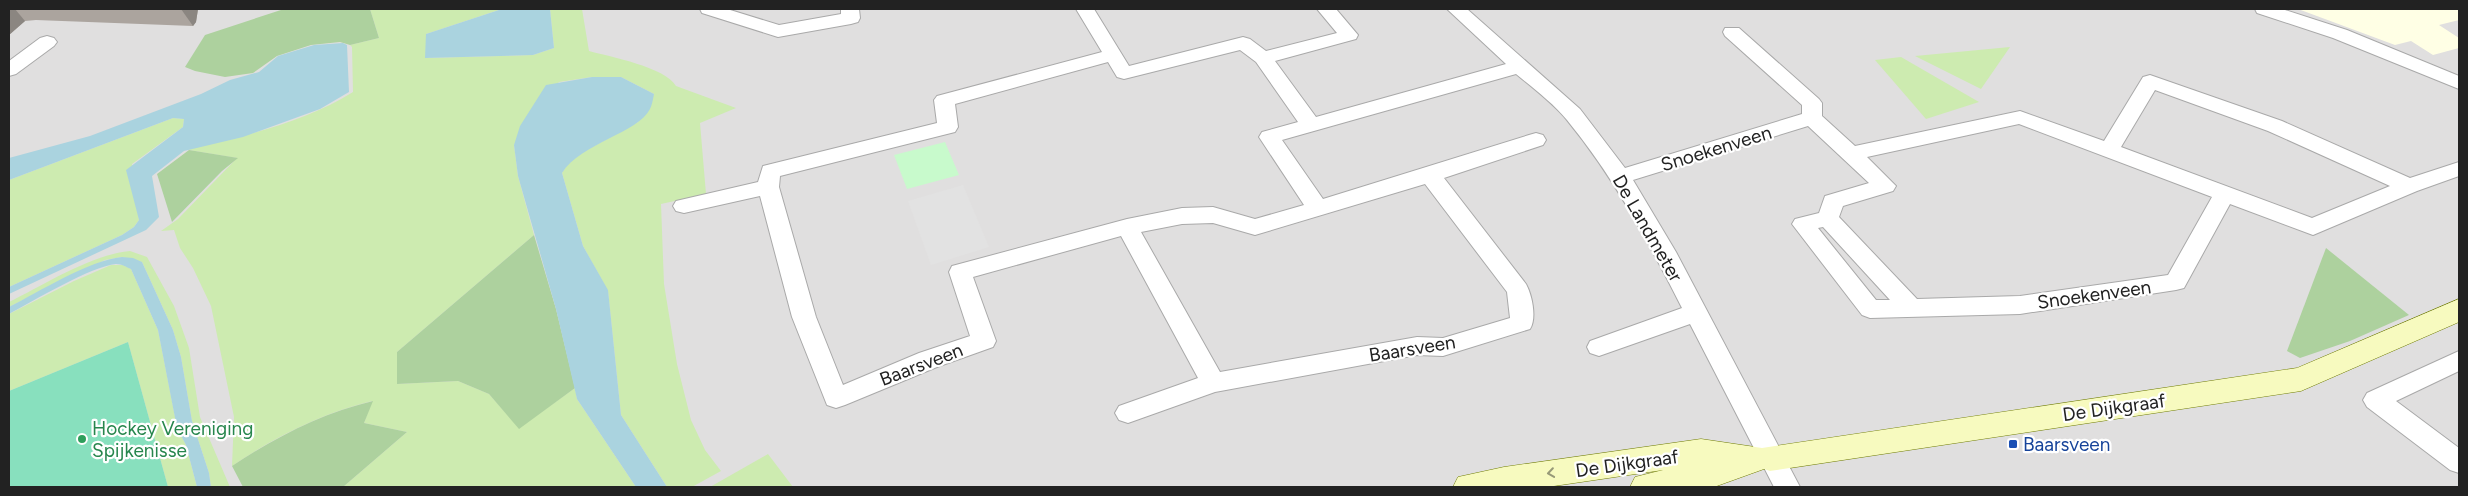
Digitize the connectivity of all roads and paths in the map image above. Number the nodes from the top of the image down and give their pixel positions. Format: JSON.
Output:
{"nodes":[{"id":1,"x":709,"y":9,"type":"edge"},
{"id":2,"x":850,"y":9,"type":"edge"},
{"id":3,"x":1085,"y":9,"type":"edge"},
{"id":4,"x":1326,"y":9,"type":"edge"},
{"id":5,"x":1456,"y":9,"type":"edge"},
{"id":6,"x":2264,"y":9,"type":"edge"},
{"id":7,"x":1732,"y":32,"type":"dead end"},
{"id":8,"x":47,"y":42,"type":"dead end"},
{"id":9,"x":1112,"y":55,"type":"junction"},
{"id":10,"x":1263,"y":58,"type":"junction"},
{"id":11,"x":1521,"y":66,"type":"junction"},
{"id":12,"x":9,"y":70,"type":"edge"},
{"id":13,"x":2459,"y":84,"type":"edge"},
{"id":14,"x":1812,"y":118,"type":"junction"},
{"id":15,"x":1310,"y":125,"type":"junction"},
{"id":16,"x":1536,"y":140,"type":"dead end"},
{"id":17,"x":2108,"y":151,"type":"junction"},
{"id":18,"x":1850,"y":154,"type":"junction"},
{"id":19,"x":2459,"y":169,"type":"edge"},
{"id":20,"x":1430,"y":175,"type":"junction"},
{"id":21,"x":1620,"y":178,"type":"junction"},
{"id":22,"x":2409,"y":186,"type":"junction"},
{"id":23,"x":768,"y":187,"type":"junction"},
{"id":24,"x":2224,"y":194,"type":"junction"},
{"id":25,"x":684,"y":206,"type":"dead end"},
{"id":26,"x":1318,"y":208,"type":"junction"},
{"id":27,"x":1828,"y":218,"type":"junction"},
{"id":28,"x":1127,"y":227,"type":"junction"},
{"id":29,"x":1911,"y":308,"type":"junction"},
{"id":30,"x":2459,"y":310,"type":"edge"},
{"id":31,"x":1695,"y":313,"type":"junction"},
{"id":32,"x":1600,"y":347,"type":"dead end"},
{"id":33,"x":2459,"y":360,"type":"edge"},
{"id":34,"x":1213,"y":383,"type":"junction"},
{"id":35,"x":1128,"y":413,"type":"dead end"},
{"id":36,"x":1763,"y":458,"type":"junction"},
{"id":37,"x":2459,"y":462,"type":"edge"},
{"id":38,"x":1469,"y":487,"type":"edge"},
{"id":39,"x":1646,"y":487,"type":"edge"},
{"id":40,"x":1786,"y":487,"type":"edge"}],
"edges":[{"from":1,"to":2,"type":"street"},
{"from":3,"to":9,"type":"street"},
{"from":4,"to":10,"type":"street"},
{"from":5,"to":11,"type":"street","name":"De Landmeter"},
{"from":6,"to":13,"type":"street"},
{"from":7,"to":14,"type":"street"},
{"from":8,"to":12,"type":"street"},
{"from":9,"to":10,"type":"street"},
{"from":9,"to":23,"type":"street"},
{"from":10,"to":15,"type":"street"},
{"from":11,"to":15,"type":"street"},
{"from":11,"to":21,"type":"street","name":"De Landmeter"},
{"from":14,"to":18,"type":"street"},
{"from":14,"to":21,"type":"street","name":"Snoekenveen"},
{"from":15,"to":26,"type":"street"},
{"from":16,"to":20,"type":"street","name":"Baarsveen"},
{"from":17,"to":18,"type":"street"},
{"from":17,"to":22,"type":"street"},
{"from":17,"to":24,"type":"street"},
{"from":18,"to":27,"type":"street"},
{"from":19,"to":22,"type":"street"},
{"from":20,"to":26,"type":"street","name":"Baarsveen"},
{"from":20,"to":34,"type":"street","name":"Baarsveen"},
{"from":21,"to":31,"type":"street","name":"De Landmeter"},
{"from":22,"to":24,"type":"street"},
{"from":23,"to":25,"type":"street"},
{"from":23,"to":28,"type":"street","name":"Baarsveen"},
{"from":24,"to":29,"type":"street","name":"Snoekenveen"},
{"from":26,"to":28,"type":"street","name":"Baarsveen"},
{"from":27,"to":29,"type":"street"},
{"from":27,"to":29,"type":"street","name":"Snoekenveen"},
{"from":28,"to":34,"type":"street"},
{"from":30,"to":36,"type":"street","name":"De Dijkgraaf"},
{"from":31,"to":32,"type":"street"},
{"from":31,"to":36,"type":"street","name":"De Landmeter"},
{"from":33,"to":37,"type":"street"},
{"from":34,"to":35,"type":"street","name":"Baarsveen"},
{"from":36,"to":38,"type":"street","name":"De Dijkgraaf","one_way":true},
{"from":36,"to":39,"type":"street","name":"De Dijkgraaf"},
{"from":36,"to":40,"type":"street","name":"De Landmeter"}]}
